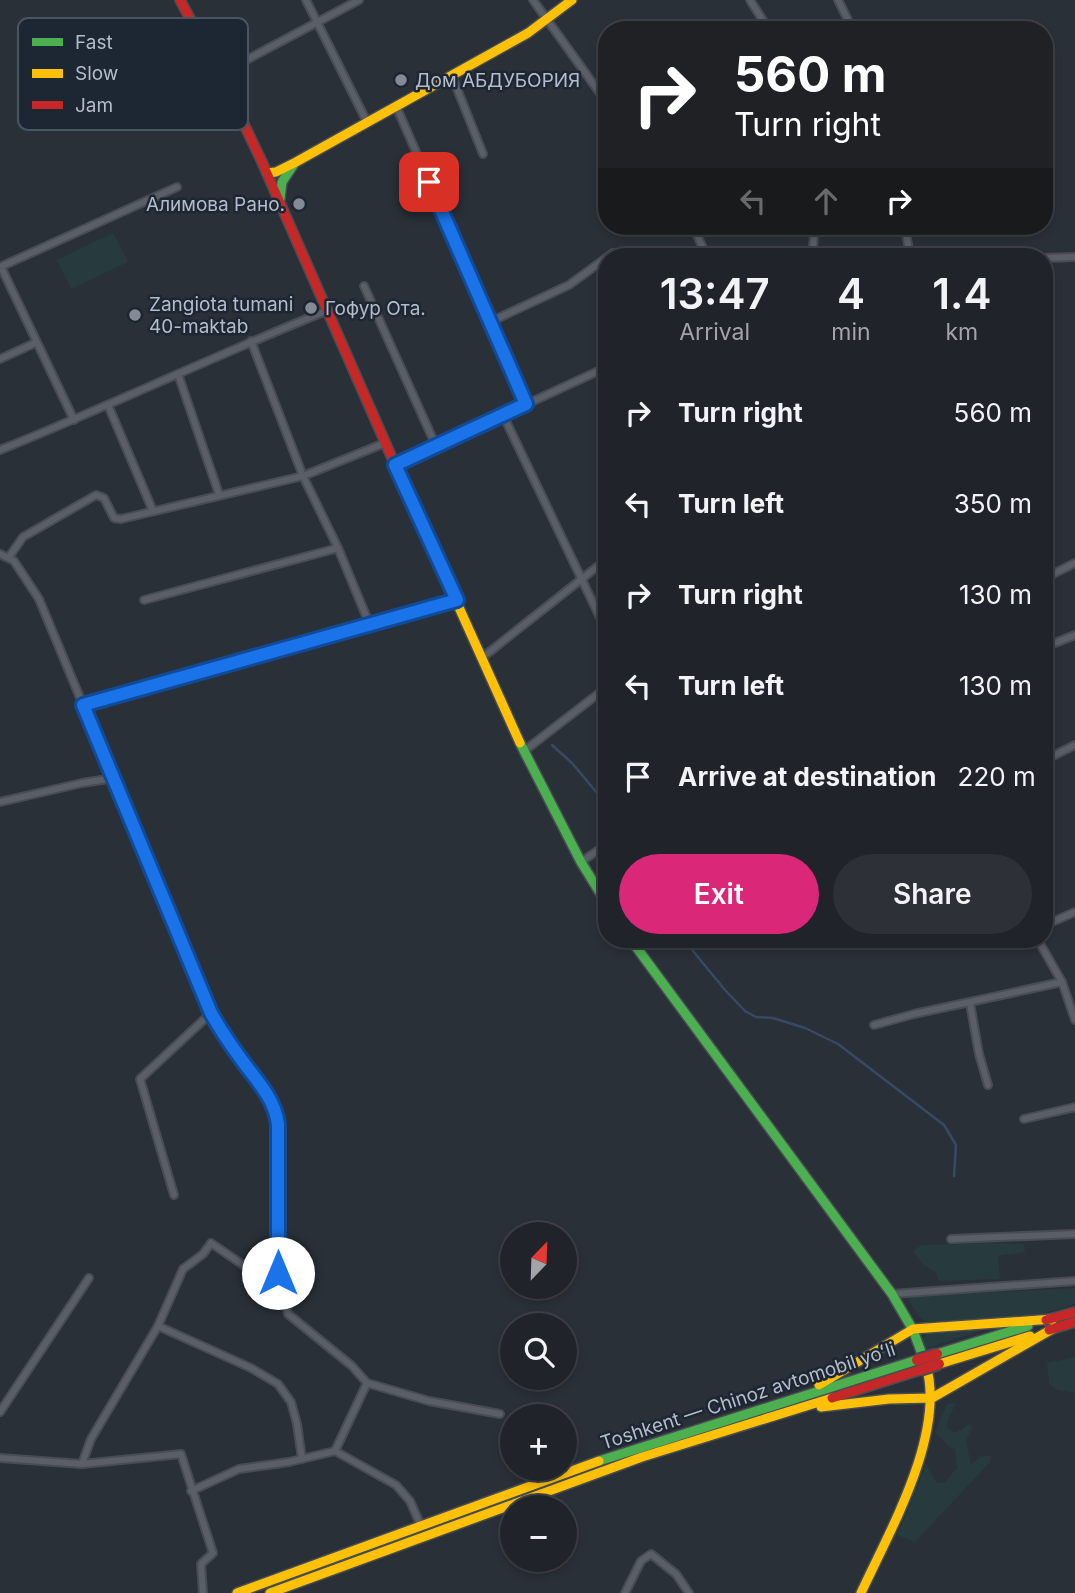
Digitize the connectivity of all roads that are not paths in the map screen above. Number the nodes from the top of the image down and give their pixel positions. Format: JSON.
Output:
{"nodes":[{"id":1,"x":180,"y":0,"type":"edge"},
{"id":2,"x":306,"y":0,"type":"edge"},
{"id":3,"x":359,"y":0,"type":"edge"},
{"id":4,"x":533,"y":0,"type":"edge"},
{"id":5,"x":572,"y":0,"type":"edge"},
{"id":6,"x":750,"y":0,"type":"edge"},
{"id":7,"x":838,"y":0,"type":"edge"},
{"id":8,"x":192,"y":18,"type":"edge"},
{"id":9,"x":548,"y":19,"type":"junction"},
{"id":10,"x":763,"y":21,"type":"edge"},
{"id":11,"x":849,"y":21,"type":"edge"},
{"id":12,"x":317,"y":22,"type":"junction"},
{"id":13,"x":248,"y":59,"type":"edge"},
{"id":14,"x":452,"y":76,"type":"junction"},
{"id":15,"x":598,"y":90,"type":"edge"},
{"id":16,"x":396,"y":106,"type":"junction"},
{"id":17,"x":367,"y":122,"type":"junction"},
{"id":18,"x":247,"y":130,"type":"edge"},
{"id":19,"x":483,"y":154,"type":"dead end"},
{"id":20,"x":296,"y":162,"type":"junction"},
{"id":21,"x":267,"y":173,"type":"junction"},
{"id":22,"x":177,"y":187,"type":"dead end"},
{"id":23,"x":279,"y":200,"type":"junction"},
{"id":24,"x":1075,"y":257,"type":"edge"},
{"id":25,"x":1053,"y":258,"type":"edge"},
{"id":26,"x":598,"y":264,"type":"edge"},
{"id":27,"x":1,"y":267,"type":"edge"},
{"id":28,"x":364,"y":286,"type":"dead end"},
{"id":29,"x":326,"y":311,"type":"junction"},
{"id":30,"x":490,"y":322,"type":"junction"},
{"id":31,"x":251,"y":341,"type":"junction"},
{"id":32,"x":35,"y":343,"type":"junction"},
{"id":33,"x":0,"y":359,"type":"edge"},
{"id":34,"x":598,"y":371,"type":"edge"},
{"id":35,"x":178,"y":374,"type":"junction"},
{"id":36,"x":526,"y":404,"type":"junction"},
{"id":37,"x":108,"y":405,"type":"junction"},
{"id":38,"x":503,"y":415,"type":"junction"},
{"id":39,"x":74,"y":421,"type":"junction"},
{"id":40,"x":385,"y":443,"type":"junction"},
{"id":41,"x":436,"y":446,"type":"junction"},
{"id":42,"x":0,"y":450,"type":"edge"},
{"id":43,"x":395,"y":465,"type":"junction"},
{"id":44,"x":303,"y":476,"type":"junction"},
{"id":45,"x":219,"y":494,"type":"junction"},
{"id":46,"x":153,"y":511,"type":"junction"},
{"id":47,"x":338,"y":548,"type":"junction"},
{"id":48,"x":0,"y":554,"type":"edge"},
{"id":49,"x":9,"y":557,"type":"junction"},
{"id":50,"x":1075,"y":563,"type":"edge"},
{"id":51,"x":598,"y":566,"type":"edge"},
{"id":52,"x":1053,"y":574,"type":"edge"},
{"id":53,"x":582,"y":578,"type":"junction"},
{"id":54,"x":144,"y":600,"type":"dead end"},
{"id":55,"x":457,"y":600,"type":"junction"},
{"id":56,"x":598,"y":613,"type":"edge"},
{"id":57,"x":369,"y":623,"type":"junction"},
{"id":58,"x":1075,"y":635,"type":"edge"},
{"id":59,"x":1053,"y":644,"type":"edge"},
{"id":60,"x":483,"y":657,"type":"junction"},
{"id":61,"x":598,"y":694,"type":"edge"},
{"id":62,"x":83,"y":705,"type":"junction"},
{"id":63,"x":1075,"y":745,"type":"edge"},
{"id":64,"x":524,"y":751,"type":"junction"},
{"id":65,"x":1053,"y":756,"type":"edge"},
{"id":66,"x":114,"y":778,"type":"junction"},
{"id":67,"x":0,"y":792,"type":"edge"},
{"id":68,"x":4,"y":801,"type":"edge"},
{"id":69,"x":598,"y":850,"type":"edge"},
{"id":70,"x":581,"y":862,"type":"junction"},
{"id":71,"x":598,"y":889,"type":"edge"},
{"id":72,"x":1075,"y":912,"type":"edge"},
{"id":73,"x":1053,"y":922,"type":"edge"},
{"id":74,"x":637,"y":948,"type":"edge"},
{"id":75,"x":1043,"y":948,"type":"edge"},
{"id":76,"x":1062,"y":982,"type":"junction"},
{"id":77,"x":970,"y":1003,"type":"junction"},
{"id":78,"x":211,"y":1013,"type":"junction"},
{"id":79,"x":1075,"y":1020,"type":"edge"},
{"id":80,"x":874,"y":1026,"type":"dead end"},
{"id":81,"x":988,"y":1085,"type":"dead end"},
{"id":82,"x":1075,"y":1107,"type":"edge"},
{"id":83,"x":1024,"y":1119,"type":"dead end"},
{"id":84,"x":174,"y":1195,"type":"dead end"},
{"id":85,"x":1075,"y":1234,"type":"edge"},
{"id":86,"x":951,"y":1239,"type":"dead end"},
{"id":87,"x":89,"y":1278,"type":"dead end"},
{"id":88,"x":1075,"y":1281,"type":"edge"},
{"id":89,"x":280,"y":1285,"type":"junction"},
{"id":90,"x":892,"y":1294,"type":"junction"},
{"id":91,"x":1075,"y":1312,"type":"edge"},
{"id":92,"x":1075,"y":1322,"type":"edge"},
{"id":93,"x":1053,"y":1323,"type":"junction"},
{"id":94,"x":158,"y":1326,"type":"junction"},
{"id":95,"x":913,"y":1329,"type":"junction"},
{"id":96,"x":367,"y":1383,"type":"junction"},
{"id":97,"x":937,"y":1396,"type":"junction"},
{"id":98,"x":787,"y":1406,"type":"junction"},
{"id":99,"x":0,"y":1412,"type":"edge"},
{"id":100,"x":500,"y":1414,"type":"dead end"},
{"id":101,"x":335,"y":1451,"type":"junction"},
{"id":102,"x":0,"y":1458,"type":"edge"},
{"id":103,"x":302,"y":1459,"type":"junction"},
{"id":104,"x":82,"y":1465,"type":"junction"},
{"id":105,"x":191,"y":1491,"type":"junction"},
{"id":106,"x":421,"y":1526,"type":"junction"},
{"id":107,"x":203,"y":1593,"type":"edge"},
{"id":108,"x":237,"y":1593,"type":"edge"},
{"id":109,"x":270,"y":1593,"type":"edge"},
{"id":110,"x":625,"y":1593,"type":"edge"},
{"id":111,"x":689,"y":1593,"type":"edge"},
{"id":112,"x":862,"y":1593,"type":"edge"}],
"edges":[{"from":1,"to":8,"type":"main road"},
{"from":2,"to":12,"type":"street"},
{"from":3,"to":12,"type":"street"},
{"from":4,"to":9,"type":"street"},
{"from":5,"to":9,"type":"main road"},
{"from":6,"to":10,"type":"street"},
{"from":7,"to":11,"type":"street"},
{"from":9,"to":14,"type":"main road"},
{"from":9,"to":15,"type":"street"},
{"from":12,"to":13,"type":"street"},
{"from":12,"to":17,"type":"street"},
{"from":14,"to":16,"type":"main road"},
{"from":14,"to":19,"type":"street"},
{"from":16,"to":17,"type":"main road"},
{"from":16,"to":30,"type":"street"},
{"from":17,"to":20,"type":"main road"},
{"from":17,"to":21,"type":"main road"},
{"from":18,"to":21,"type":"main road"},
{"from":20,"to":21,"type":"main road"},
{"from":20,"to":23,"type":"main road"},
{"from":21,"to":23,"type":"main road"},
{"from":22,"to":27,"type":"street"},
{"from":23,"to":29,"type":"main road"},
{"from":24,"to":25,"type":"street"},
{"from":26,"to":30,"type":"street"},
{"from":27,"to":32,"type":"street"},
{"from":28,"to":41,"type":"street"},
{"from":29,"to":31,"type":"street"},
{"from":29,"to":40,"type":"main road"},
{"from":30,"to":36,"type":"street"},
{"from":31,"to":35,"type":"street"},
{"from":31,"to":44,"type":"street"},
{"from":32,"to":33,"type":"street"},
{"from":32,"to":39,"type":"street"},
{"from":34,"to":36,"type":"street"},
{"from":35,"to":37,"type":"street"},
{"from":35,"to":45,"type":"street"},
{"from":36,"to":38,"type":"street"},
{"from":37,"to":39,"type":"street"},
{"from":37,"to":46,"type":"street"},
{"from":38,"to":41,"type":"street"},
{"from":38,"to":53,"type":"street"},
{"from":39,"to":42,"type":"street"},
{"from":40,"to":43,"type":"main road"},
{"from":40,"to":44,"type":"street"},
{"from":41,"to":43,"type":"street"},
{"from":43,"to":55,"type":"main road"},
{"from":44,"to":45,"type":"street"},
{"from":44,"to":47,"type":"street"},
{"from":45,"to":46,"type":"street"},
{"from":46,"to":49,"type":"street"},
{"from":47,"to":54,"type":"street"},
{"from":47,"to":57,"type":"street"},
{"from":48,"to":49,"type":"street"},
{"from":49,"to":62,"type":"street"},
{"from":50,"to":52,"type":"street"},
{"from":51,"to":53,"type":"street"},
{"from":53,"to":56,"type":"street"},
{"from":53,"to":60,"type":"street"},
{"from":55,"to":57,"type":"street"},
{"from":55,"to":60,"type":"main road"},
{"from":57,"to":62,"type":"street"},
{"from":58,"to":59,"type":"street"},
{"from":60,"to":64,"type":"main road"},
{"from":61,"to":64,"type":"street"},
{"from":62,"to":66,"type":"street"},
{"from":63,"to":65,"type":"street"},
{"from":64,"to":70,"type":"main road"},
{"from":66,"to":68,"type":"street"},
{"from":66,"to":78,"type":"street"},
{"from":67,"to":68,"type":"street"},
{"from":69,"to":70,"type":"street"},
{"from":70,"to":71,"type":"main road"},
{"from":72,"to":73,"type":"street"},
{"from":74,"to":90,"type":"main road"},
{"from":75,"to":76,"type":"street"},
{"from":76,"to":77,"type":"street"},
{"from":76,"to":79,"type":"street"},
{"from":77,"to":80,"type":"street"},
{"from":77,"to":81,"type":"street"},
{"from":78,"to":84,"type":"street"},
{"from":78,"to":89,"type":"street"},
{"from":82,"to":83,"type":"street"},
{"from":85,"to":86,"type":"street"},
{"from":87,"to":99,"type":"street"},
{"from":88,"to":90,"type":"street"},
{"from":89,"to":94,"type":"street"},
{"from":89,"to":96,"type":"street"},
{"from":90,"to":95,"type":"main road"},
{"from":91,"to":93,"type":"main road","name":"Toshkent — Chinoz avtomobil yoʻli"},
{"from":92,"to":93,"type":"main road","name":"Toshkent — Chinoz avtomobil yoʻli"},
{"from":93,"to":95,"type":"main road"},
{"from":93,"to":97,"type":"main road"},
{"from":93,"to":98,"type":"main road","name":"Toshkent — Chinoz avtomobil yoʻli","bridge":true},
{"from":94,"to":103,"type":"street"},
{"from":94,"to":104,"type":"street"},
{"from":95,"to":97,"type":"main road"},
{"from":95,"to":98,"type":"main road"},
{"from":96,"to":100,"type":"street"},
{"from":96,"to":101,"type":"street"},
{"from":97,"to":98,"type":"main road"},
{"from":97,"to":112,"type":"main road"},
{"from":98,"to":106,"type":"main road","name":"Toshkent — Chinoz avtomobil yoʻli"},
{"from":98,"to":109,"type":"main road","name":"Toshkent — Chinoz avtomobil yoʻli"},
{"from":101,"to":103,"type":"street"},
{"from":101,"to":106,"type":"street"},
{"from":102,"to":104,"type":"street"},
{"from":103,"to":105,"type":"street"},
{"from":104,"to":105,"type":"street"},
{"from":105,"to":107,"type":"street"},
{"from":106,"to":108,"type":"main road","name":"Toshkent — Chinoz avtomobil yoʻli"},
{"from":110,"to":111,"type":"street"}]}
